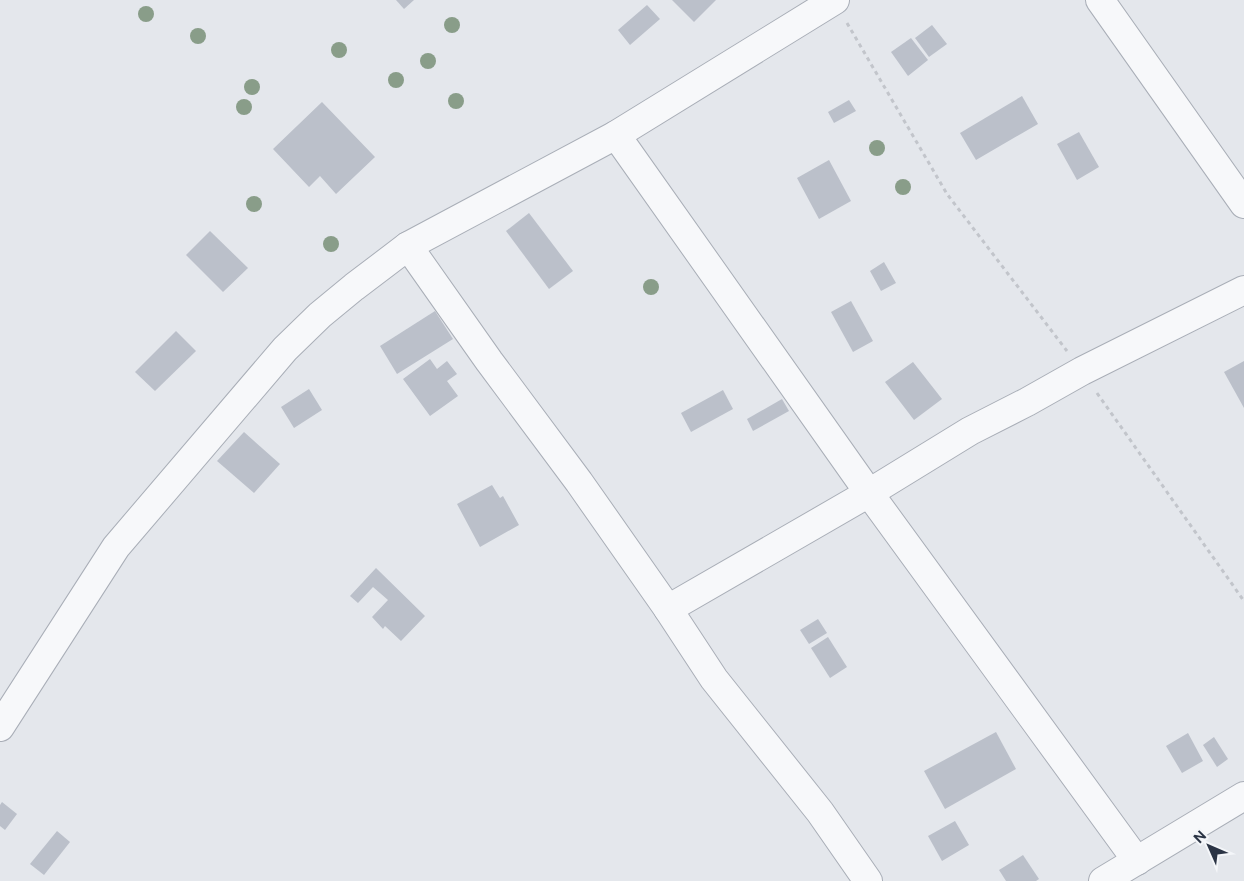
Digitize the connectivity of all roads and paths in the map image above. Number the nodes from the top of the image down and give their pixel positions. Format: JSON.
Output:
{"nodes":[{"id":1,"x":834,"y":0,"type":"edge"},
{"id":2,"x":1100,"y":0,"type":"edge"},
{"id":3,"x":616,"y":134,"type":"junction"},
{"id":4,"x":1244,"y":204,"type":"edge"},
{"id":5,"x":408,"y":246,"type":"junction"},
{"id":6,"x":1244,"y":290,"type":"edge"},
{"id":7,"x":1082,"y":371,"type":"junction"},
{"id":8,"x":868,"y":493,"type":"junction"},
{"id":9,"x":1244,"y":601,"type":"edge"},
{"id":10,"x":668,"y":610,"type":"junction"},
{"id":11,"x":0,"y":727,"type":"edge"},
{"id":12,"x":1244,"y":796,"type":"edge"},
{"id":13,"x":1137,"y":861,"type":"junction"},
{"id":14,"x":868,"y":881,"type":"edge"},
{"id":15,"x":1103,"y":881,"type":"edge"}],
"edges":[{"from":1,"to":3,"type":"street"},
{"from":1,"to":7,"type":"path"},
{"from":2,"to":4,"type":"street"},
{"from":3,"to":5,"type":"street"},
{"from":3,"to":8,"type":"street"},
{"from":5,"to":10,"type":"street"},
{"from":5,"to":11,"type":"street"},
{"from":6,"to":7,"type":"street"},
{"from":7,"to":8,"type":"street"},
{"from":7,"to":9,"type":"path"},
{"from":8,"to":10,"type":"street"},
{"from":8,"to":13,"type":"street"},
{"from":10,"to":14,"type":"street"},
{"from":12,"to":13,"type":"street"},
{"from":13,"to":15,"type":"street"}]}
